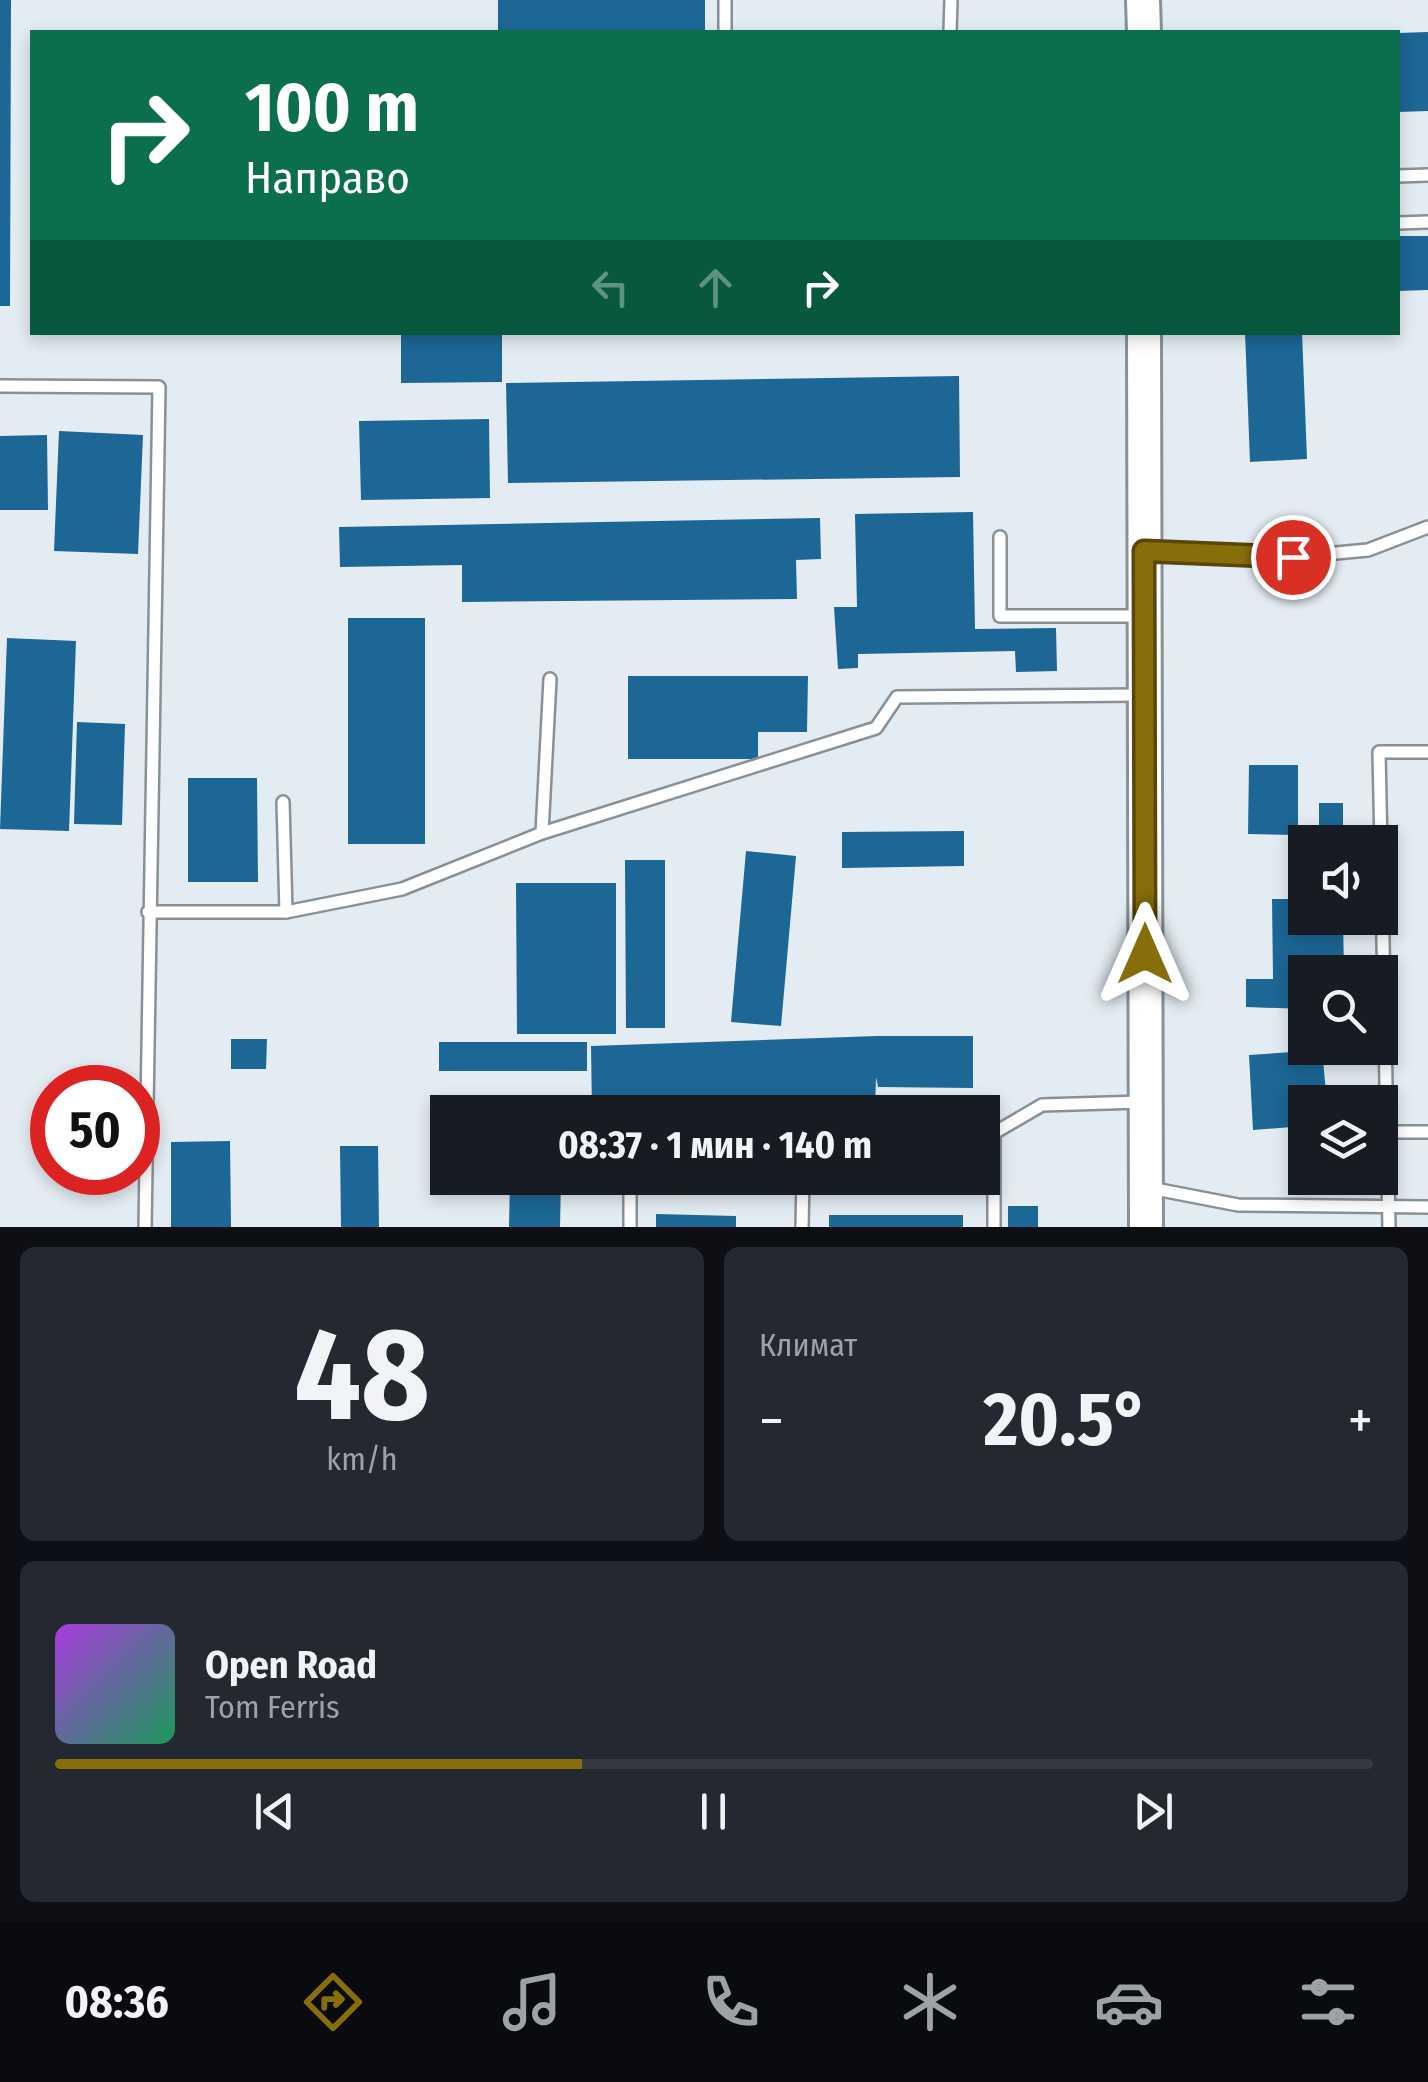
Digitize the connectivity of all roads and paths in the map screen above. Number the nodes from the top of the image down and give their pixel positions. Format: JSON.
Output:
{"nodes":[{"id":1,"x":724,"y":0,"type":"edge"},
{"id":2,"x":951,"y":0,"type":"edge"},
{"id":3,"x":1144,"y":0,"type":"edge"},
{"id":4,"x":724,"y":30,"type":"edge"},
{"id":5,"x":950,"y":30,"type":"edge"},
{"id":6,"x":1144,"y":30,"type":"edge"},
{"id":7,"x":1428,"y":175,"type":"edge"},
{"id":8,"x":1400,"y":176,"type":"edge"},
{"id":9,"x":1428,"y":222,"type":"edge"},
{"id":10,"x":1400,"y":223,"type":"edge"},
{"id":11,"x":1144,"y":335,"type":"edge"},
{"id":12,"x":0,"y":386,"type":"edge"},
{"id":13,"x":1428,"y":527,"type":"edge"},
{"id":14,"x":1000,"y":537,"type":"dead end"},
{"id":15,"x":1144,"y":551,"type":"junction"},
{"id":16,"x":1144,"y":616,"type":"junction"},
{"id":17,"x":550,"y":679,"type":"dead end"},
{"id":18,"x":1145,"y":696,"type":"junction"},
{"id":19,"x":1428,"y":752,"type":"edge"},
{"id":20,"x":283,"y":802,"type":"dead end"},
{"id":21,"x":542,"y":833,"type":"junction"},
{"id":22,"x":148,"y":912,"type":"junction"},
{"id":23,"x":286,"y":912,"type":"junction"},
{"id":24,"x":1386,"y":1085,"type":"edge"},
{"id":25,"x":1146,"y":1102,"type":"junction"},
{"id":26,"x":1000,"y":1127,"type":"edge"},
{"id":27,"x":1398,"y":1132,"type":"edge"},
{"id":28,"x":1428,"y":1132,"type":"edge"},
{"id":29,"x":1146,"y":1187,"type":"junction"},
{"id":30,"x":630,"y":1195,"type":"edge"},
{"id":31,"x":802,"y":1195,"type":"edge"},
{"id":32,"x":992,"y":1195,"type":"edge"},
{"id":33,"x":1388,"y":1195,"type":"edge"},
{"id":34,"x":1388,"y":1206,"type":"junction"},
{"id":35,"x":1428,"y":1207,"type":"edge"},
{"id":36,"x":145,"y":1227,"type":"edge"},
{"id":37,"x":630,"y":1227,"type":"edge"},
{"id":38,"x":802,"y":1227,"type":"edge"},
{"id":39,"x":994,"y":1227,"type":"edge"},
{"id":40,"x":1146,"y":1227,"type":"edge"},
{"id":41,"x":1388,"y":1227,"type":"edge"}],
"edges":[{"from":1,"to":4,"type":"lane"},
{"from":2,"to":5,"type":"lane"},
{"from":3,"to":6,"type":"main road"},
{"from":7,"to":8,"type":"lane"},
{"from":9,"to":10,"type":"lane"},
{"from":11,"to":15,"type":"main road"},
{"from":12,"to":22,"type":"lane"},
{"from":13,"to":15,"type":"lane"},
{"from":14,"to":16,"type":"lane"},
{"from":15,"to":16,"type":"main road"},
{"from":16,"to":18,"type":"main road"},
{"from":17,"to":21,"type":"lane"},
{"from":18,"to":21,"type":"lane"},
{"from":18,"to":25,"type":"main road"},
{"from":19,"to":24,"type":"lane"},
{"from":20,"to":23,"type":"lane"},
{"from":21,"to":23,"type":"lane"},
{"from":22,"to":23,"type":"lane"},
{"from":22,"to":36,"type":"lane"},
{"from":25,"to":26,"type":"lane"},
{"from":25,"to":29,"type":"main road"},
{"from":27,"to":28,"type":"lane"},
{"from":29,"to":34,"type":"lane"},
{"from":29,"to":40,"type":"main road"},
{"from":30,"to":37,"type":"lane"},
{"from":31,"to":38,"type":"lane"},
{"from":32,"to":39,"type":"lane"},
{"from":33,"to":34,"type":"lane"},
{"from":34,"to":35,"type":"lane"},
{"from":34,"to":41,"type":"lane"}]}
